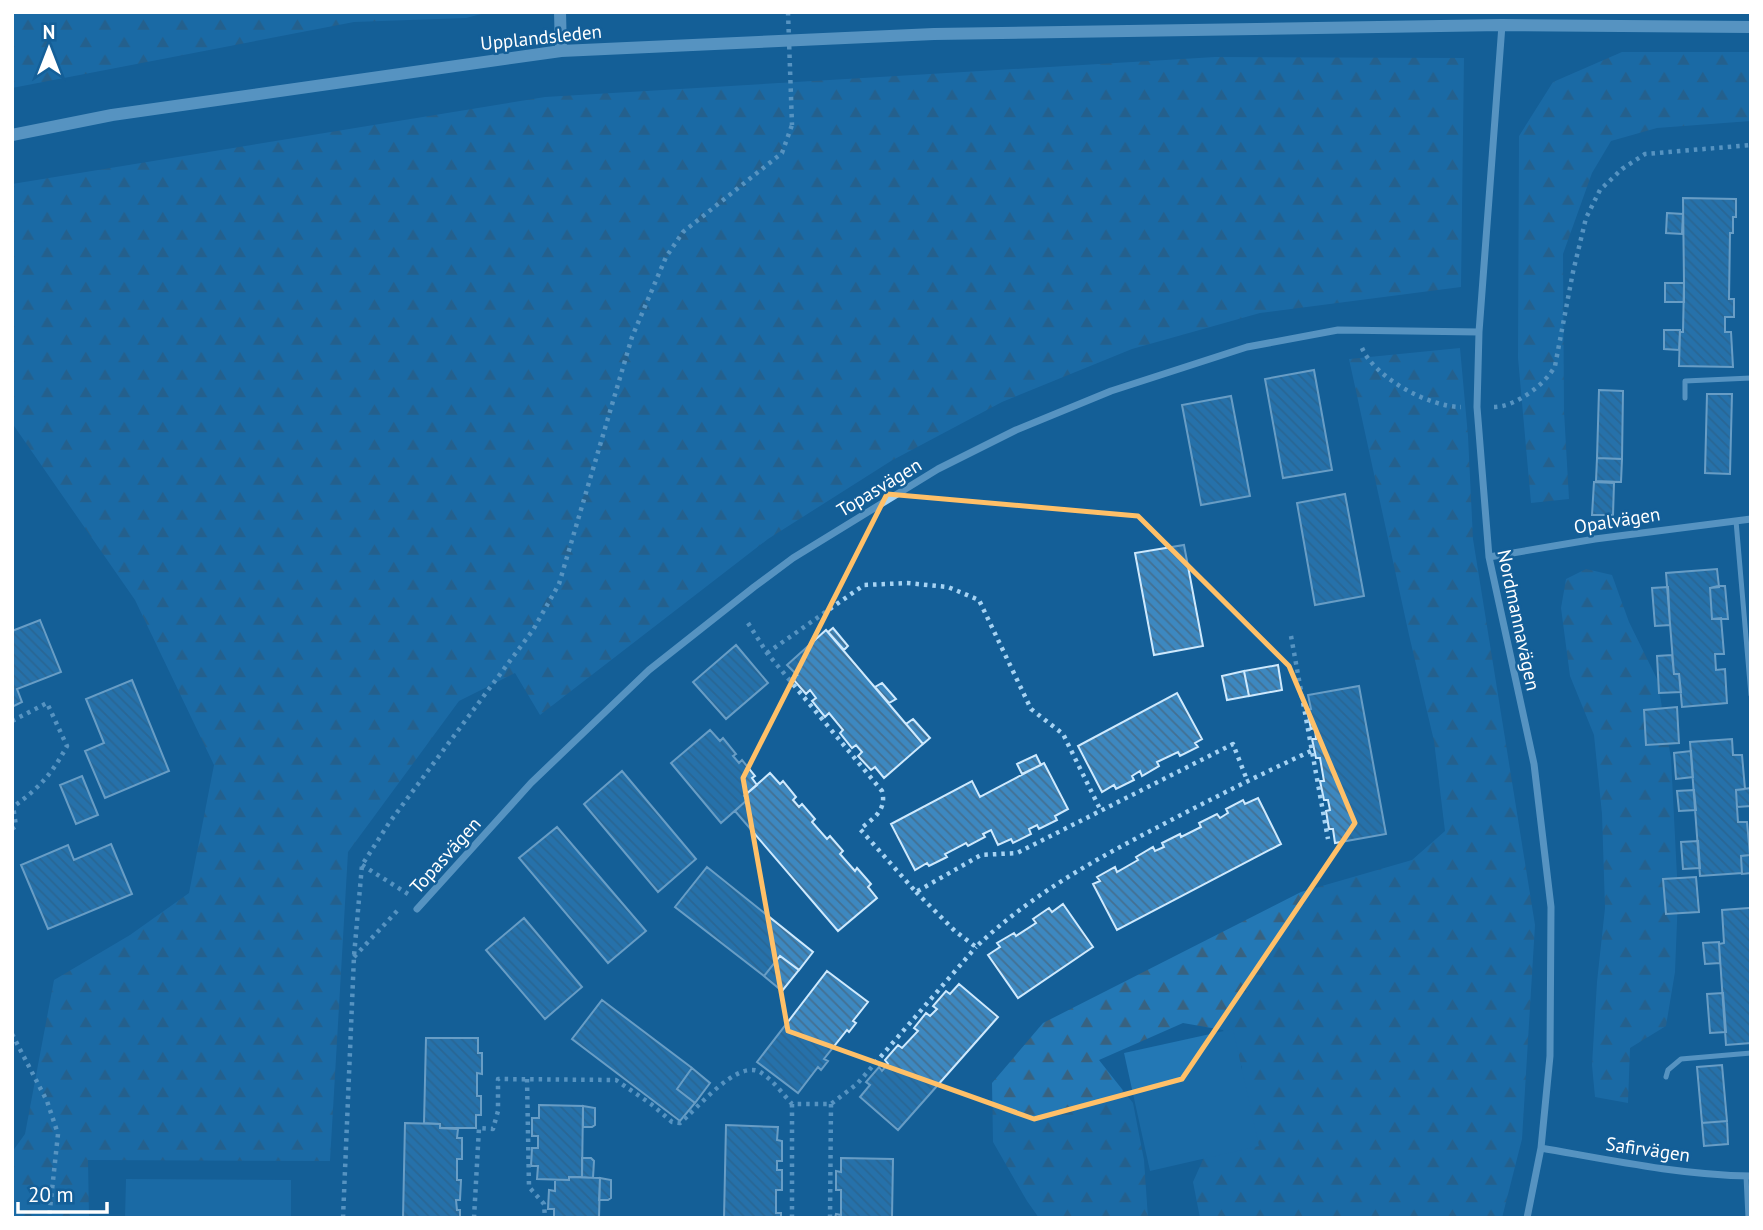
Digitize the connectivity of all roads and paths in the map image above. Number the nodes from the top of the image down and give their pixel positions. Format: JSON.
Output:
{"nodes":[{"id":1,"x":560,"y":12,"type":"edge"},
{"id":2,"x":788,"y":12,"type":"edge"},
{"id":3,"x":1502,"y":25,"type":"junction"},
{"id":4,"x":1751,"y":27,"type":"edge"},
{"id":5,"x":561,"y":51,"type":"junction"},
{"id":6,"x":12,"y":135,"type":"edge"},
{"id":7,"x":1751,"y":145,"type":"edge"},
{"id":8,"x":1361,"y":331,"type":"junction"},
{"id":9,"x":1479,"y":332,"type":"junction"},
{"id":10,"x":1751,"y":378,"type":"edge"},
{"id":11,"x":1685,"y":398,"type":"dead end"},
{"id":12,"x":1477,"y":408,"type":"junction"},
{"id":13,"x":1751,"y":519,"type":"edge"},
{"id":14,"x":1737,"y":521,"type":"junction"},
{"id":15,"x":1489,"y":557,"type":"junction"},
{"id":16,"x":748,"y":623,"type":"dead end"},
{"id":17,"x":1291,"y":636,"type":"dead end"},
{"id":18,"x":767,"y":653,"type":"junction"},
{"id":19,"x":1749,"y":674,"type":"edge"},
{"id":20,"x":1751,"y":695,"type":"edge"},
{"id":21,"x":12,"y":721,"type":"edge"},
{"id":22,"x":1311,"y":751,"type":"junction"},
{"id":23,"x":1247,"y":780,"type":"junction"},
{"id":24,"x":13,"y":806,"type":"edge"},
{"id":25,"x":1101,"y":811,"type":"junction"},
{"id":26,"x":12,"y":829,"type":"edge"},
{"id":27,"x":1328,"y":839,"type":"dead end"},
{"id":28,"x":362,"y":865,"type":"junction"},
{"id":29,"x":916,"y":892,"type":"junction"},
{"id":30,"x":417,"y":909,"type":"dead end"},
{"id":31,"x":976,"y":947,"type":"junction"},
{"id":32,"x":354,"y":958,"type":"junction"},
{"id":33,"x":12,"y":1034,"type":"edge"},
{"id":34,"x":1751,"y":1053,"type":"edge"},
{"id":35,"x":1666,"y":1077,"type":"dead end"},
{"id":36,"x":527,"y":1079,"type":"junction"},
{"id":37,"x":792,"y":1104,"type":"junction"},
{"id":38,"x":831,"y":1104,"type":"junction"},
{"id":39,"x":1541,"y":1148,"type":"junction"},
{"id":40,"x":1748,"y":1176,"type":"edge"},
{"id":41,"x":49,"y":1218,"type":"edge"},
{"id":42,"x":343,"y":1218,"type":"edge"},
{"id":43,"x":474,"y":1218,"type":"edge"},
{"id":44,"x":545,"y":1218,"type":"edge"},
{"id":45,"x":792,"y":1218,"type":"edge"},
{"id":46,"x":830,"y":1218,"type":"edge"},
{"id":47,"x":1527,"y":1218,"type":"edge"},
{"id":48,"x":1748,"y":1218,"type":"edge"}],
"edges":[{"from":1,"to":5,"type":"street"},
{"from":2,"to":28,"type":"path","bridge":true},
{"from":3,"to":4,"type":"street","name":"Upplandsleden"},
{"from":3,"to":5,"type":"street","name":"Upplandsleden"},
{"from":3,"to":9,"type":"street","name":"Nordmannavägen"},
{"from":5,"to":6,"type":"street","name":"Upplandsleden"},
{"from":7,"to":12,"type":"path"},
{"from":8,"to":9,"type":"street","name":"Topasvägen"},
{"from":8,"to":12,"type":"path"},
{"from":8,"to":30,"type":"street","name":"Topasvägen"},
{"from":9,"to":12,"type":"street","name":"Nordmannavägen"},
{"from":10,"to":11,"type":"lane"},
{"from":12,"to":15,"type":"street","name":"Nordmannavägen"},
{"from":13,"to":14,"type":"street","name":"Opalvägen"},
{"from":14,"to":15,"type":"street","name":"Opalvägen"},
{"from":14,"to":19,"type":"lane"},
{"from":15,"to":39,"type":"street","name":"Nordmannavägen"},
{"from":16,"to":18,"type":"path"},
{"from":17,"to":22,"type":"path"},
{"from":18,"to":25,"type":"path"},
{"from":18,"to":29,"type":"path"},
{"from":19,"to":20,"type":"lane"},
{"from":21,"to":24,"type":"path"},
{"from":22,"to":23,"type":"path"},
{"from":22,"to":27,"type":"path"},
{"from":23,"to":25,"type":"path"},
{"from":23,"to":31,"type":"path"},
{"from":24,"to":26,"type":"path"},
{"from":25,"to":29,"type":"path"},
{"from":28,"to":32,"type":"path"},
{"from":28,"to":32,"type":"path"},
{"from":29,"to":31,"type":"path"},
{"from":31,"to":38,"type":"path"},
{"from":32,"to":42,"type":"path"},
{"from":33,"to":41,"type":"path"},
{"from":34,"to":35,"type":"lane"},
{"from":36,"to":37,"type":"path"},
{"from":36,"to":43,"type":"path"},
{"from":36,"to":44,"type":"path"},
{"from":37,"to":38,"type":"path"},
{"from":37,"to":45,"type":"path"},
{"from":38,"to":46,"type":"path"},
{"from":39,"to":40,"type":"street","name":"Safirvägen"},
{"from":39,"to":47,"type":"street","name":"Nordmannavägen"},
{"from":40,"to":48,"type":"lane"}]}
